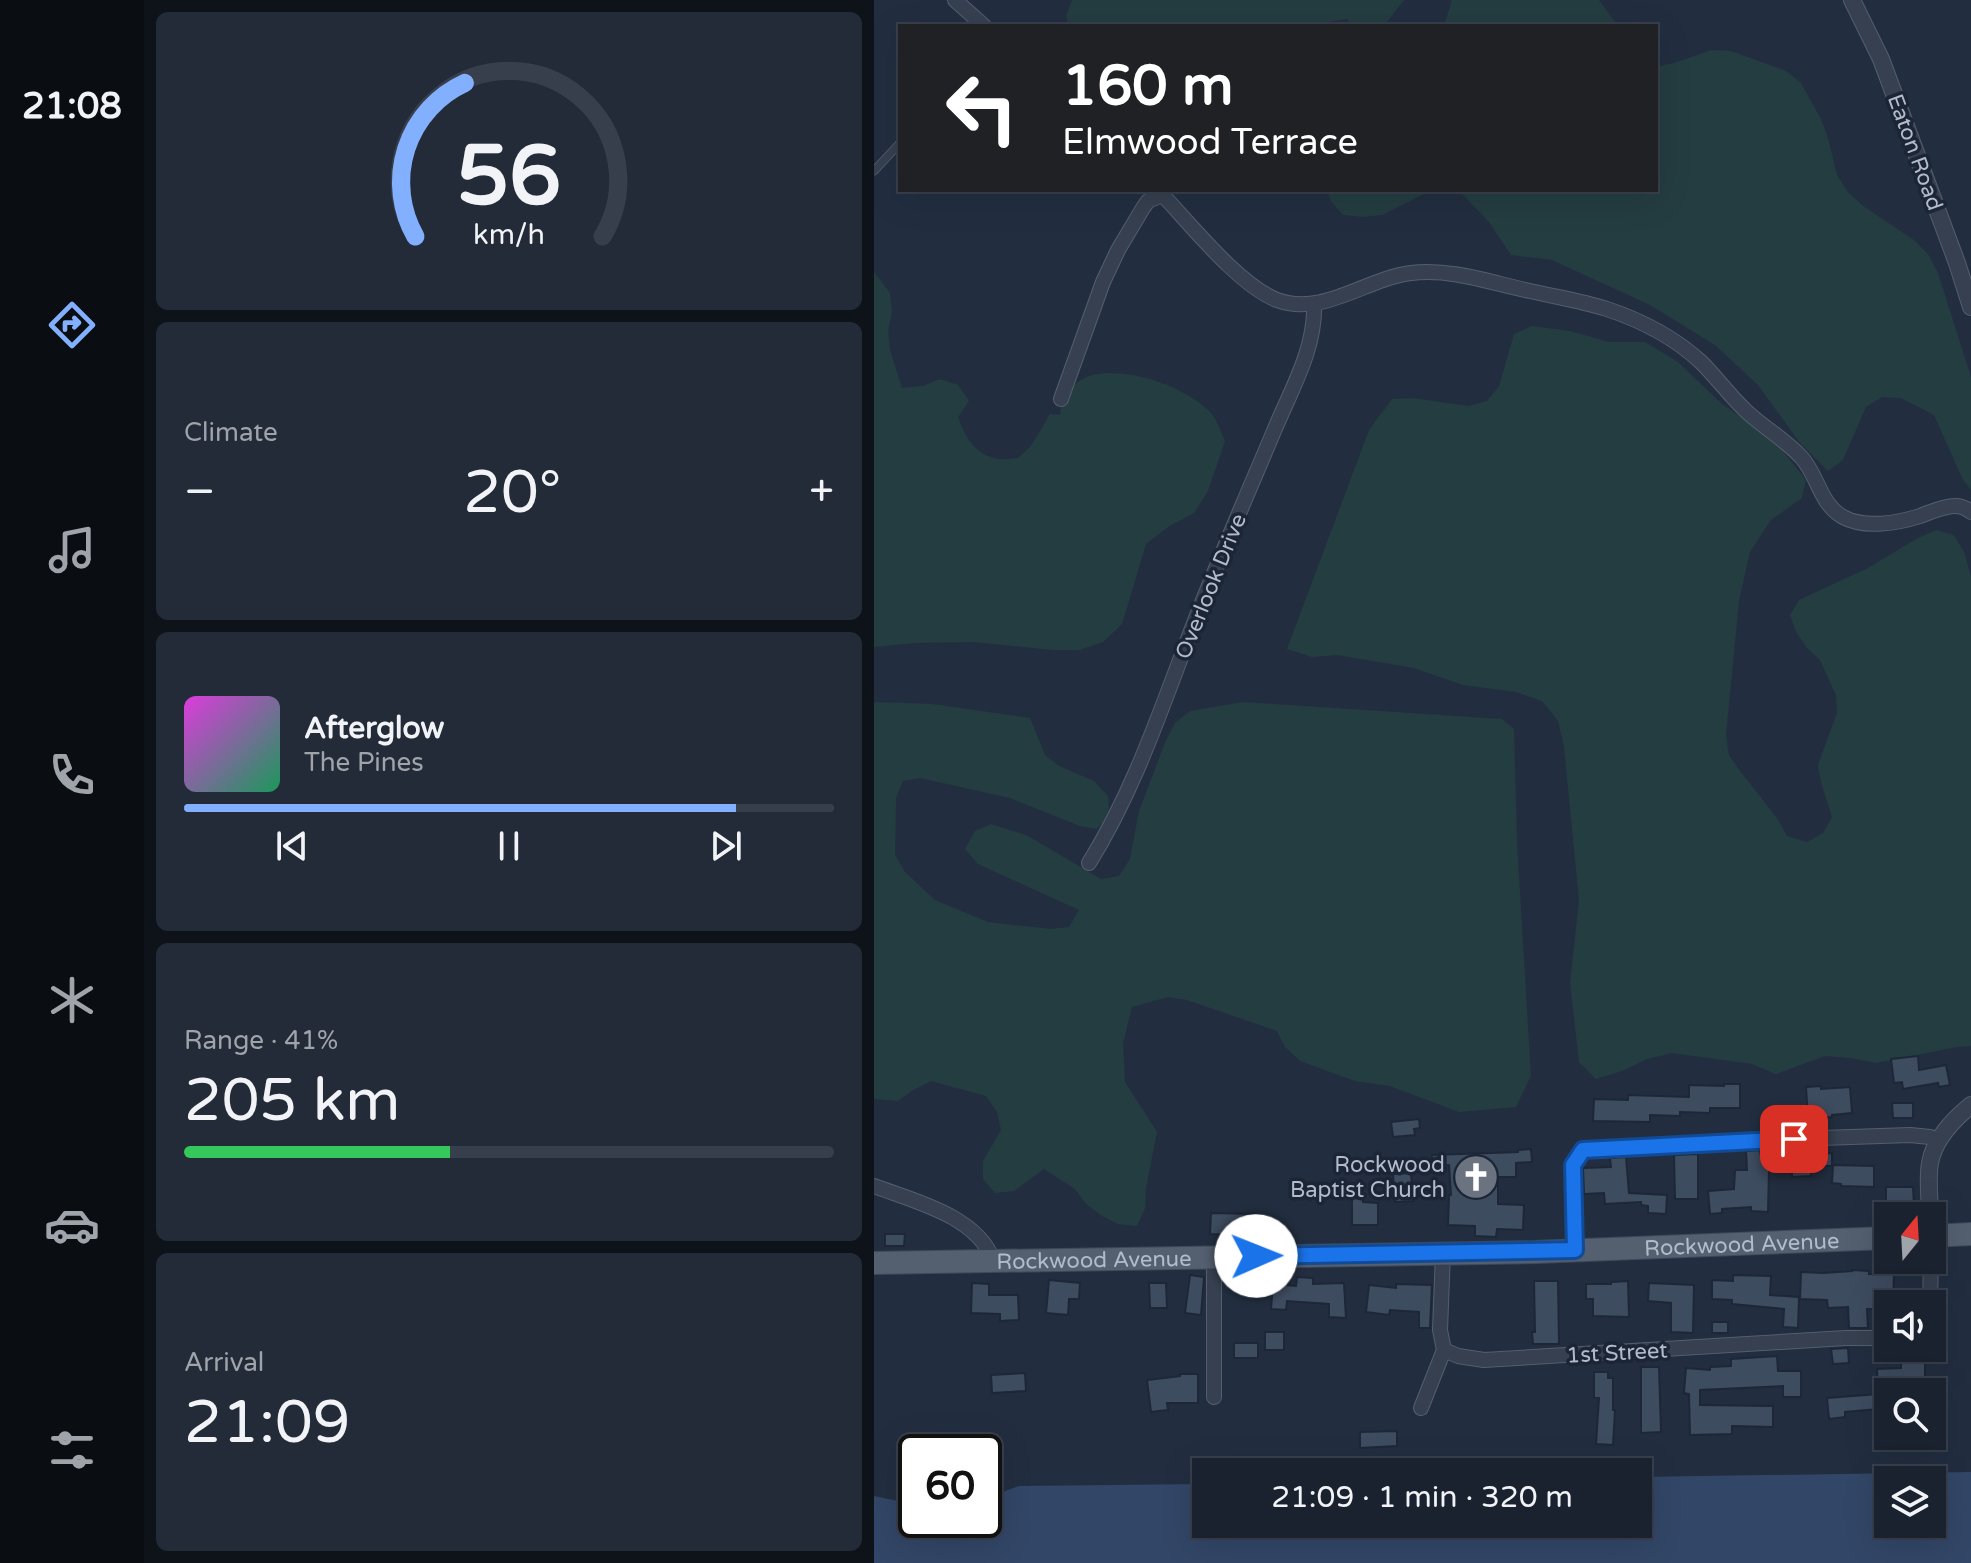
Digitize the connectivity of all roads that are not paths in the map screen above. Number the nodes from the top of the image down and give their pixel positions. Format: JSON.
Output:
{"nodes":[{"id":1,"x":955,"y":0,"type":"edge"},
{"id":2,"x":1852,"y":0,"type":"edge"},
{"id":3,"x":982,"y":24,"type":"edge"},
{"id":4,"x":898,"y":145,"type":"edge"},
{"id":5,"x":874,"y":171,"type":"edge"},
{"id":6,"x":1160,"y":192,"type":"edge"},
{"id":7,"x":1314,"y":304,"type":"junction"},
{"id":8,"x":1971,"y":307,"type":"edge"},
{"id":9,"x":1061,"y":399,"type":"dead end"},
{"id":10,"x":1971,"y":512,"type":"edge"},
{"id":11,"x":1089,"y":863,"type":"dead end"},
{"id":12,"x":1971,"y":1105,"type":"edge"},
{"id":13,"x":1938,"y":1141,"type":"junction"},
{"id":14,"x":874,"y":1186,"type":"edge"},
{"id":15,"x":1930,"y":1202,"type":"edge"},
{"id":16,"x":1971,"y":1234,"type":"edge"},
{"id":17,"x":1946,"y":1235,"type":"edge"},
{"id":18,"x":1874,"y":1239,"type":"edge"},
{"id":19,"x":1575,"y":1250,"type":"junction"},
{"id":20,"x":1443,"y":1253,"type":"junction"},
{"id":21,"x":1214,"y":1257,"type":"junction"},
{"id":22,"x":993,"y":1260,"type":"junction"},
{"id":23,"x":874,"y":1263,"type":"edge"},
{"id":24,"x":1874,"y":1338,"type":"edge"},
{"id":25,"x":1444,"y":1350,"type":"junction"},
{"id":26,"x":1214,"y":1397,"type":"dead end"},
{"id":27,"x":1421,"y":1408,"type":"dead end"}],
"edges":[{"from":1,"to":3,"type":"street"},
{"from":2,"to":8,"type":"street","name":"Eaton Road"},
{"from":4,"to":5,"type":"lane"},
{"from":6,"to":7,"type":"street"},
{"from":6,"to":9,"type":"street"},
{"from":7,"to":10,"type":"street"},
{"from":7,"to":11,"type":"street","name":"Overlook Drive"},
{"from":12,"to":13,"type":"street"},
{"from":13,"to":15,"type":"street"},
{"from":13,"to":19,"type":"street"},
{"from":14,"to":22,"type":"street"},
{"from":16,"to":17,"type":"main road"},
{"from":18,"to":19,"type":"main road","name":"Rockwood Avenue"},
{"from":19,"to":20,"type":"main road","name":"Rockwood Avenue"},
{"from":20,"to":21,"type":"main road","name":"Rockwood Avenue"},
{"from":20,"to":25,"type":"street"},
{"from":21,"to":22,"type":"main road","name":"Rockwood Avenue"},
{"from":21,"to":26,"type":"street"},
{"from":22,"to":23,"type":"main road","name":"Rockwood Avenue"},
{"from":24,"to":25,"type":"street","name":"1st Street"},
{"from":25,"to":27,"type":"street"}]}
